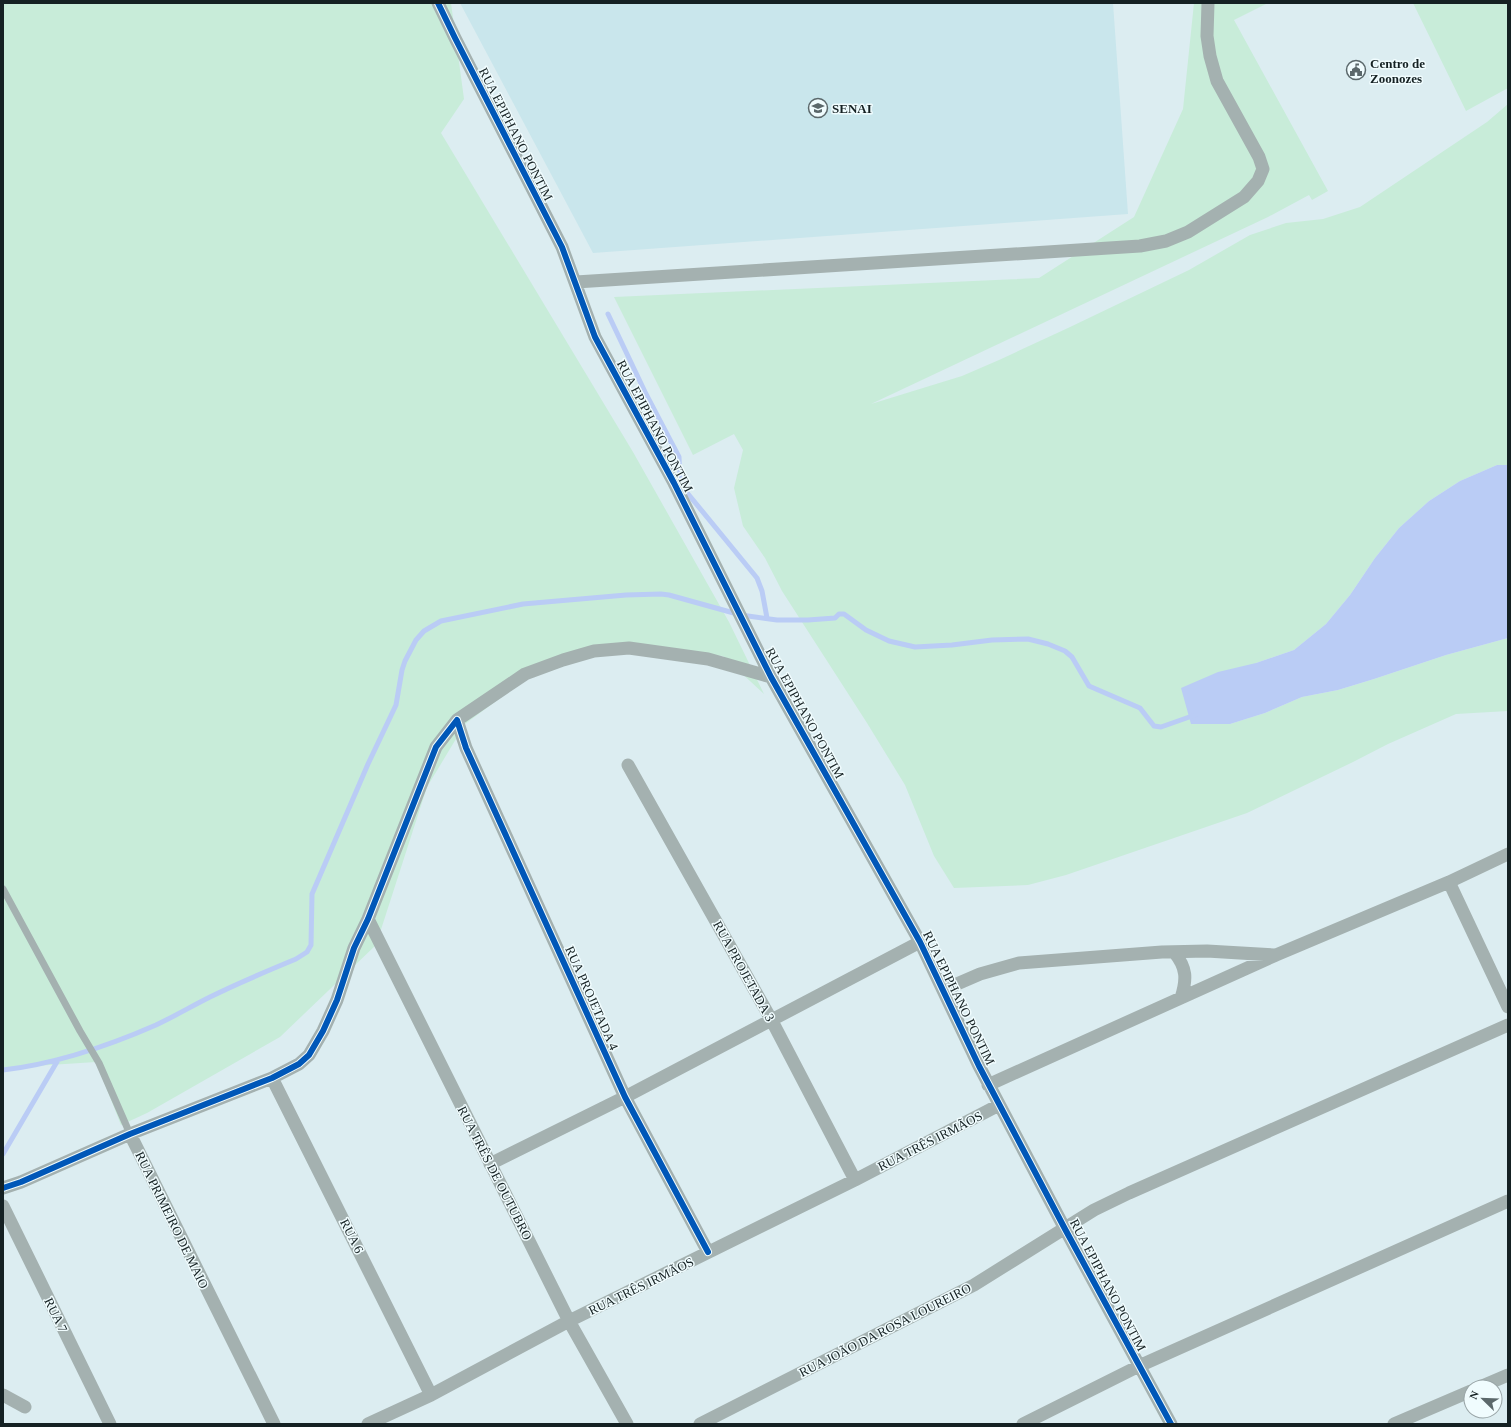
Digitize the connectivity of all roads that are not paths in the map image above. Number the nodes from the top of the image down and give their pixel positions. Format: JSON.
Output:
{"nodes":[{"id":1,"x":438,"y":3,"type":"edge"},
{"id":2,"x":1208,"y":3,"type":"edge"},
{"id":3,"x":576,"y":282,"type":"junction"},
{"id":4,"x":772,"y":677,"type":"junction"},
{"id":5,"x":457,"y":720,"type":"junction"},
{"id":6,"x":628,"y":765,"type":"dead end"},
{"id":7,"x":1508,"y":854,"type":"edge"},
{"id":8,"x":1449,"y":882,"type":"junction"},
{"id":9,"x":3,"y":889,"type":"edge"},
{"id":10,"x":368,"y":919,"type":"junction"},
{"id":11,"x":920,"y":942,"type":"junction"},
{"id":12,"x":1174,"y":952,"type":"junction"},
{"id":13,"x":1276,"y":955,"type":"junction"},
{"id":14,"x":943,"y":990,"type":"junction"},
{"id":15,"x":1181,"y":998,"type":"junction"},
{"id":16,"x":1508,"y":1007,"type":"edge"},
{"id":17,"x":772,"y":1021,"type":"junction"},
{"id":18,"x":1508,"y":1025,"type":"edge"},
{"id":19,"x":272,"y":1078,"type":"junction"},
{"id":20,"x":988,"y":1084,"type":"junction"},
{"id":21,"x":625,"y":1097,"type":"junction"},
{"id":22,"x":999,"y":1105,"type":"junction"},
{"id":23,"x":130,"y":1134,"type":"junction"},
{"id":24,"x":490,"y":1164,"type":"junction"},
{"id":25,"x":855,"y":1180,"type":"junction"},
{"id":26,"x":3,"y":1188,"type":"edge"},
{"id":27,"x":1508,"y":1201,"type":"edge"},
{"id":28,"x":3,"y":1206,"type":"edge"},
{"id":29,"x":1065,"y":1229,"type":"junction"},
{"id":30,"x":708,"y":1252,"type":"junction"},
{"id":31,"x":569,"y":1321,"type":"junction"},
{"id":32,"x":1139,"y":1366,"type":"junction"},
{"id":33,"x":1508,"y":1375,"type":"edge"},
{"id":34,"x":1499,"y":1379,"type":"edge"},
{"id":35,"x":1463,"y":1394,"type":"edge"},
{"id":36,"x":3,"y":1395,"type":"edge"},
{"id":37,"x":432,"y":1395,"type":"junction"},
{"id":38,"x":24,"y":1407,"type":"dead end"},
{"id":39,"x":110,"y":1424,"type":"edge"},
{"id":40,"x":274,"y":1424,"type":"edge"},
{"id":41,"x":368,"y":1424,"type":"edge"},
{"id":42,"x":627,"y":1424,"type":"edge"},
{"id":43,"x":700,"y":1424,"type":"edge"},
{"id":44,"x":1023,"y":1424,"type":"edge"},
{"id":45,"x":1171,"y":1424,"type":"edge"},
{"id":46,"x":1394,"y":1424,"type":"edge"}],
"edges":[{"from":1,"to":3,"type":"street","name":"RUA EPIPHANO PONTIM"},
{"from":2,"to":3,"type":"street"},
{"from":3,"to":4,"type":"street","name":"RUA EPIPHANO PONTIM"},
{"from":4,"to":5,"type":"street"},
{"from":4,"to":11,"type":"street","name":"RUA EPIPHANO PONTIM"},
{"from":5,"to":10,"type":"street"},
{"from":5,"to":21,"type":"street","name":"RUA PROJETADA 4"},
{"from":6,"to":17,"type":"street","name":"RUA PROJETADA 3"},
{"from":7,"to":8,"type":"street"},
{"from":8,"to":13,"type":"street"},
{"from":8,"to":16,"type":"street"},
{"from":9,"to":23,"type":"lane","name":"RUA PRIMEIRO DE MAIO"},
{"from":10,"to":19,"type":"street"},
{"from":10,"to":24,"type":"street","name":"RUA TRÊS DE OUTUBRO"},
{"from":11,"to":14,"type":"street","name":"RUA EPIPHANO PONTIM"},
{"from":11,"to":17,"type":"street"},
{"from":12,"to":13,"type":"street"},
{"from":12,"to":14,"type":"street"},
{"from":12,"to":15,"type":"street"},
{"from":13,"to":15,"type":"street"},
{"from":14,"to":20,"type":"street","name":"RUA EPIPHANO PONTIM"},
{"from":15,"to":20,"type":"street"},
{"from":17,"to":21,"type":"street"},
{"from":17,"to":25,"type":"street","name":"RUA PROJETADA 3"},
{"from":18,"to":29,"type":"street","name":"RUA JOÃO DA ROSA LOUREIRO"},
{"from":19,"to":23,"type":"street"},
{"from":19,"to":37,"type":"street","name":"RUA 6"},
{"from":20,"to":22,"type":"street","name":"RUA EPIPHANO PONTIM"},
{"from":21,"to":24,"type":"street"},
{"from":21,"to":30,"type":"street","name":"RUA PROJETADA 4"},
{"from":22,"to":25,"type":"street","name":"RUA TRÊS IRMÃOS"},
{"from":22,"to":29,"type":"street","name":"RUA EPIPHANO PONTIM"},
{"from":23,"to":26,"type":"street"},
{"from":23,"to":40,"type":"street","name":"RUA PRIMEIRO DE MAIO"},
{"from":24,"to":31,"type":"street","name":"RUA TRÊS DE OUTUBRO"},
{"from":25,"to":30,"type":"street","name":"RUA TRÊS IRMÃOS"},
{"from":27,"to":32,"type":"street"},
{"from":28,"to":39,"type":"street","name":"RUA 7"},
{"from":29,"to":32,"type":"street","name":"RUA EPIPHANO PONTIM"},
{"from":29,"to":43,"type":"street","name":"RUA JOÃO DA ROSA LOUREIRO"},
{"from":30,"to":31,"type":"street","name":"RUA TRÊS IRMÃOS"},
{"from":31,"to":37,"type":"street","name":"RUA TRÊS IRMÃOS"},
{"from":31,"to":42,"type":"street","name":"RUA TRÊS DE OUTUBRO"},
{"from":32,"to":44,"type":"street"},
{"from":32,"to":45,"type":"street","name":"RUA EPIPHANO PONTIM"},
{"from":33,"to":34,"type":"street"},
{"from":35,"to":46,"type":"street"},
{"from":36,"to":38,"type":"street"},
{"from":37,"to":41,"type":"street","name":"RUA TRÊS IRMÃOS"}]}
